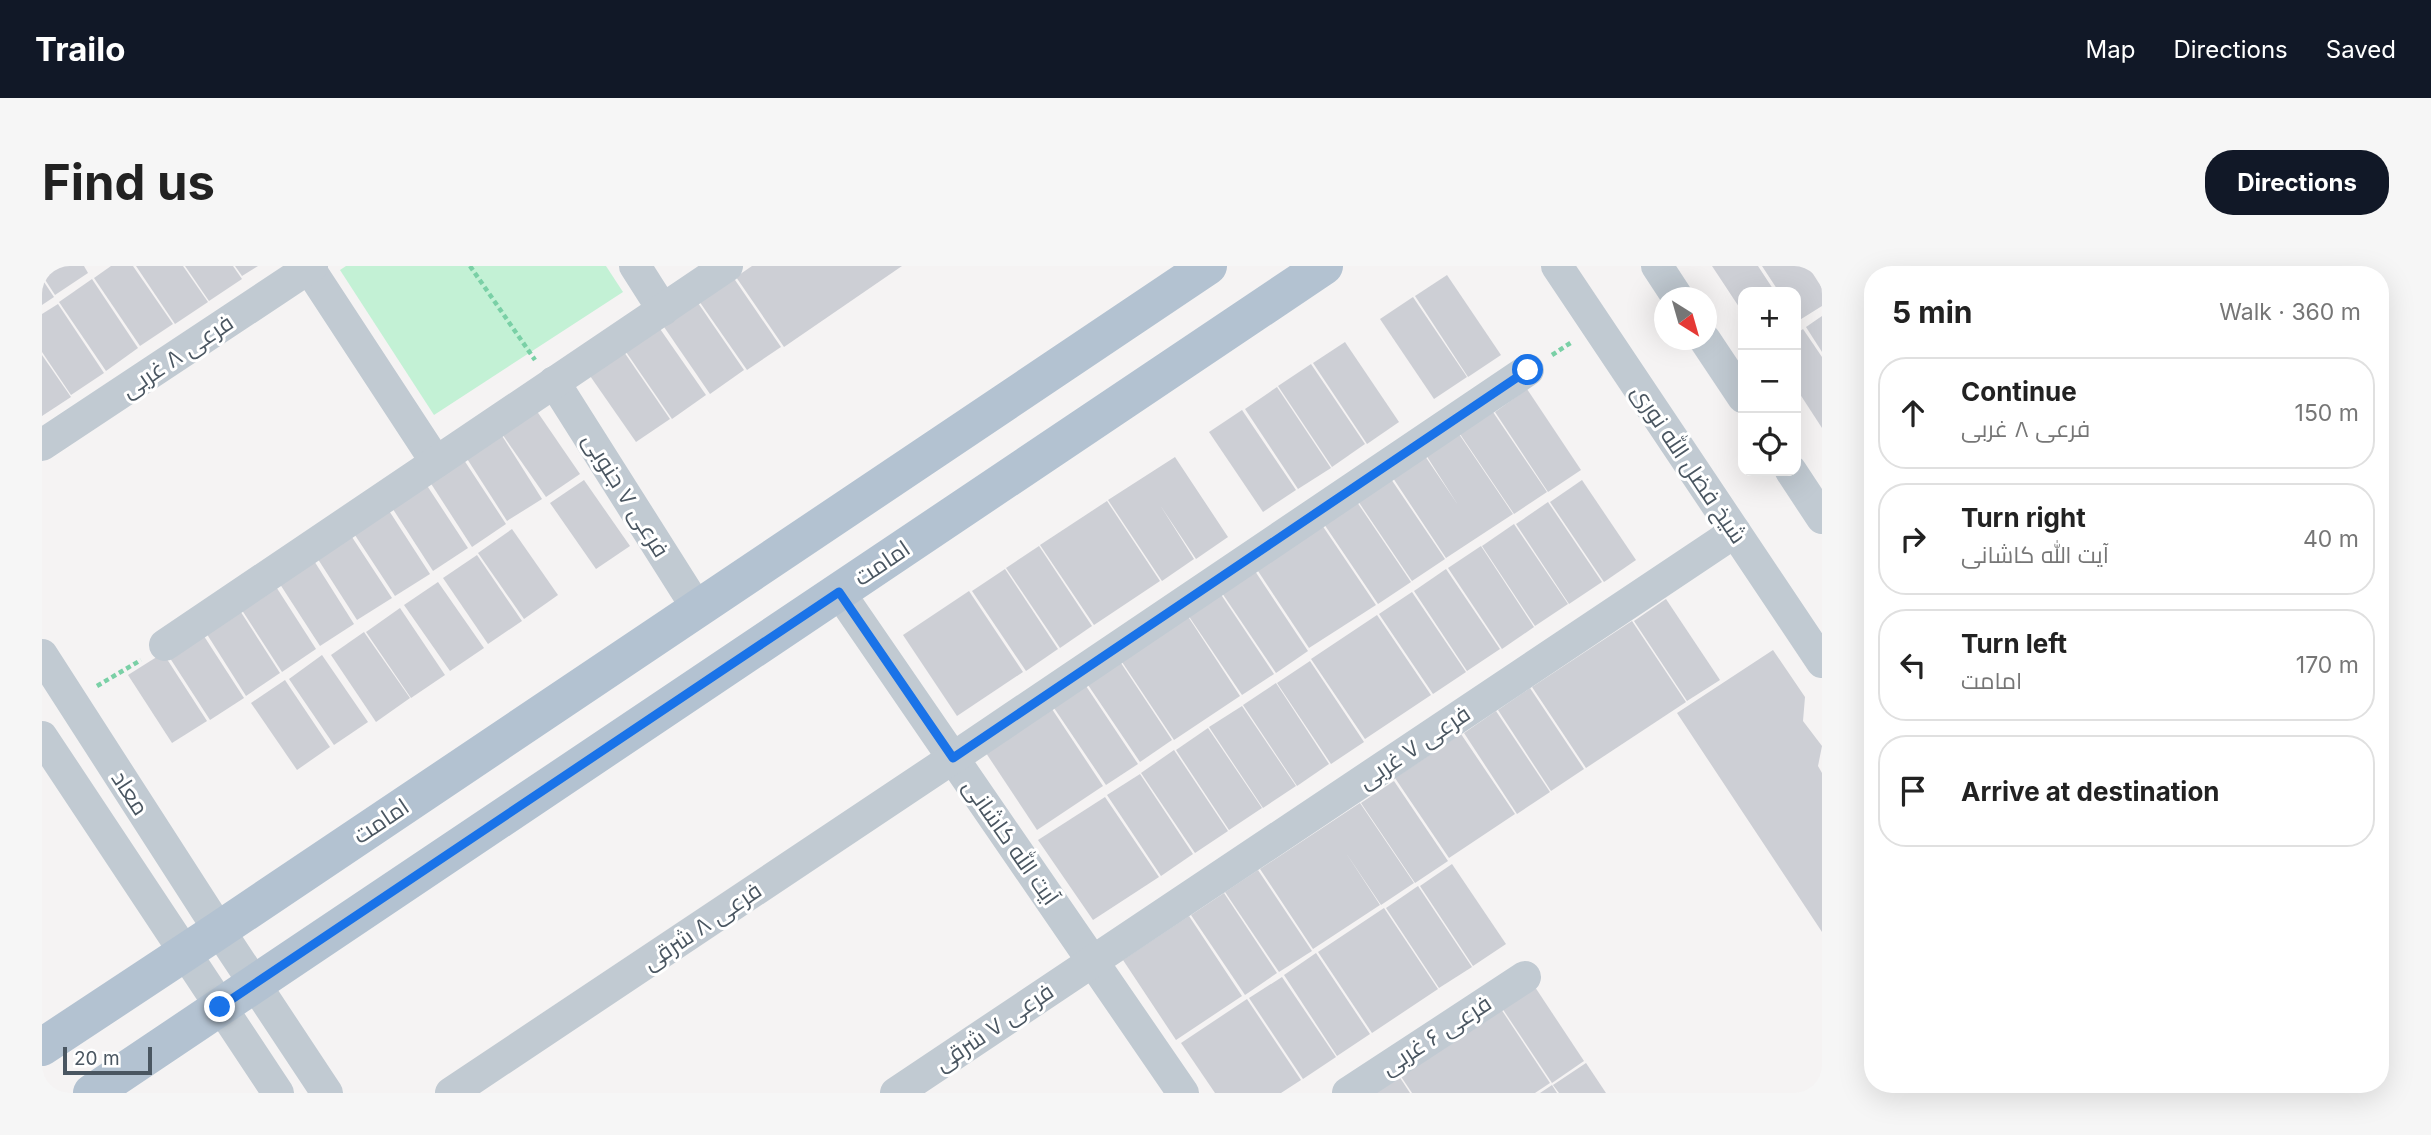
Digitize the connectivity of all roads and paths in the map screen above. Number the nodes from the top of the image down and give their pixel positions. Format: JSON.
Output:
{"nodes":[{"id":1,"x":470,"y":266,"type":"edge"},
{"id":2,"x":635,"y":266,"type":"edge"},
{"id":3,"x":727,"y":266,"type":"edge"},
{"id":4,"x":1208,"y":266,"type":"edge"},
{"id":5,"x":1324,"y":266,"type":"edge"},
{"id":6,"x":1557,"y":266,"type":"edge"},
{"id":7,"x":1657,"y":266,"type":"edge"},
{"id":8,"x":310,"y":267,"type":"edge"},
{"id":9,"x":1671,"y":287,"type":"edge"},
{"id":10,"x":663,"y":310,"type":"junction"},
{"id":11,"x":1597,"y":326,"type":"junction"},
{"id":12,"x":1712,"y":350,"type":"edge"},
{"id":13,"x":1528,"y":370,"type":"joint"},
{"id":14,"x":554,"y":383,"type":"junction"},
{"id":15,"x":1738,"y":390,"type":"edge"},
{"id":16,"x":42,"y":445,"type":"edge"},
{"id":17,"x":436,"y":462,"type":"junction"},
{"id":18,"x":1805,"y":475,"type":"edge"},
{"id":19,"x":1822,"y":518,"type":"edge"},
{"id":20,"x":1735,"y":532,"type":"junction"},
{"id":21,"x":839,"y":592,"type":"junction"},
{"id":22,"x":697,"y":608,"type":"junction"},
{"id":23,"x":166,"y":645,"type":"joint"},
{"id":24,"x":42,"y":655,"type":"edge"},
{"id":25,"x":1822,"y":662,"type":"edge"},
{"id":26,"x":72,"y":702,"type":"junction"},
{"id":27,"x":42,"y":737,"type":"edge"},
{"id":28,"x":953,"y":758,"type":"junction"},
{"id":29,"x":219,"y":930,"type":"junction"},
{"id":30,"x":185,"y":951,"type":"junction"},
{"id":31,"x":1093,"y":962,"type":"junction"},
{"id":32,"x":1525,"y":977,"type":"dead end"},
{"id":33,"x":254,"y":984,"type":"junction"},
{"id":34,"x":220,"y":1007,"type":"junction"},
{"id":35,"x":42,"y":1047,"type":"edge"},
{"id":36,"x":92,"y":1093,"type":"edge"},
{"id":37,"x":278,"y":1093,"type":"edge"},
{"id":38,"x":327,"y":1093,"type":"edge"},
{"id":39,"x":451,"y":1093,"type":"edge"},
{"id":40,"x":896,"y":1093,"type":"edge"},
{"id":41,"x":1183,"y":1093,"type":"edge"},
{"id":42,"x":1348,"y":1093,"type":"edge"}],
"edges":[{"from":1,"to":14,"type":"path"},
{"from":2,"to":10,"type":"street"},
{"from":3,"to":10,"type":"street"},
{"from":4,"to":22,"type":"main road","name":"امامت"},
{"from":5,"to":21,"type":"main road","name":"امامت"},
{"from":6,"to":11,"type":"street","name":"شیخ فضل الله نوری"},
{"from":7,"to":9,"type":"street"},
{"from":8,"to":16,"type":"street","name":"فرعی ۸ غربی"},
{"from":8,"to":17,"type":"street"},
{"from":10,"to":14,"type":"street"},
{"from":11,"to":13,"type":"path"},
{"from":11,"to":20,"type":"street","name":"شیخ فضل الله نوری"},
{"from":12,"to":15,"type":"street"},
{"from":13,"to":28,"type":"street"},
{"from":14,"to":17,"type":"street"},
{"from":14,"to":22,"type":"street","name":"فرعی ۷ جنوبی"},
{"from":17,"to":23,"type":"street"},
{"from":18,"to":19,"type":"street"},
{"from":20,"to":25,"type":"street","name":"شیخ فضل الله نوری"},
{"from":20,"to":31,"type":"street","name":"فرعی ۷ غربی"},
{"from":21,"to":28,"type":"street","name":"آیت الله کاشانی"},
{"from":21,"to":33,"type":"main road","name":"امامت"},
{"from":22,"to":29,"type":"main road","name":"امامت"},
{"from":23,"to":26,"type":"path"},
{"from":24,"to":26,"type":"street","name":"معاد"},
{"from":26,"to":29,"type":"street","name":"معاد"},
{"from":27,"to":30,"type":"street","name":"معاد"},
{"from":28,"to":31,"type":"street","name":"آیت الله کاشانی"},
{"from":28,"to":39,"type":"street","name":"فرعی ۸ شرقی"},
{"from":29,"to":30,"type":"main road","name":"امامت"},
{"from":29,"to":33,"type":"street","name":"معاد"},
{"from":30,"to":34,"type":"street","name":"معاد"},
{"from":30,"to":35,"type":"main road","name":"امامت"},
{"from":31,"to":40,"type":"street","name":"فرعی ۷ شرقی"},
{"from":31,"to":41,"type":"street","name":"آیت الله کاشانی"},
{"from":32,"to":42,"type":"street","name":"فرعی ۶ غربی"},
{"from":33,"to":34,"type":"main road","name":"امامت"},
{"from":33,"to":38,"type":"street","name":"معاد"},
{"from":34,"to":36,"type":"main road","name":"امامت"},
{"from":34,"to":37,"type":"street","name":"معاد"}]}
